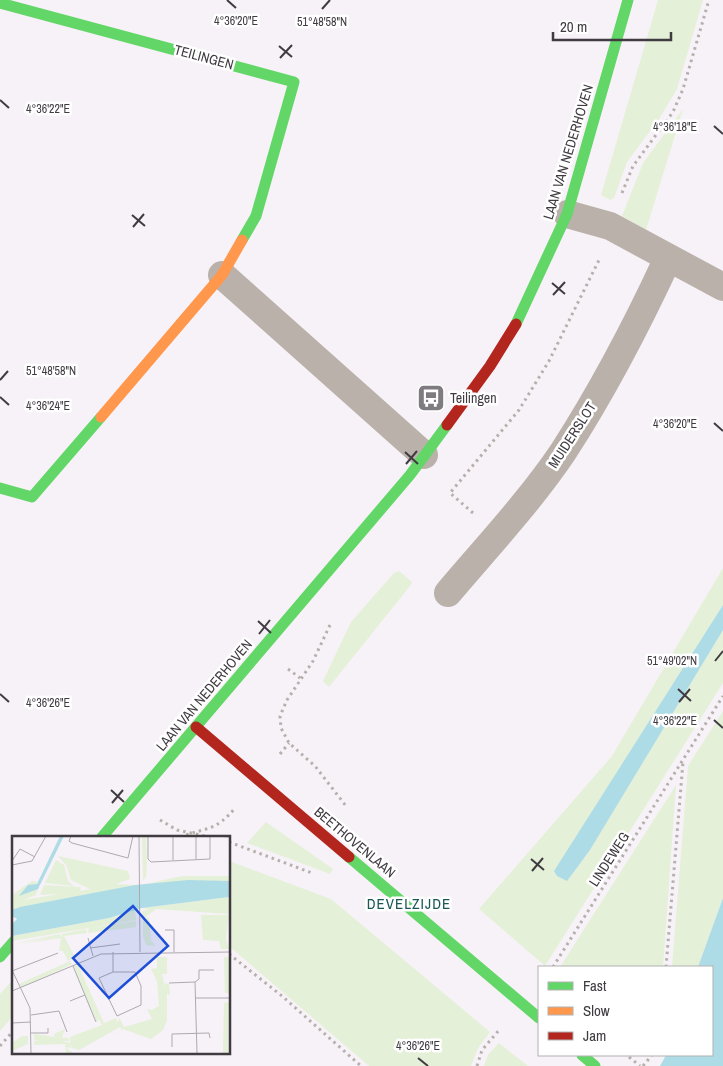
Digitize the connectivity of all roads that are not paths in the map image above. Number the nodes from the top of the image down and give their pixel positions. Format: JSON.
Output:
{"nodes":[{"id":1,"x":628,"y":0,"type":"edge"},
{"id":2,"x":0,"y":3,"type":"edge"},
{"id":3,"x":567,"y":214,"type":"junction"},
{"id":4,"x":668,"y":258,"type":"junction"},
{"id":5,"x":222,"y":275,"type":"junction"},
{"id":6,"x":723,"y":287,"type":"edge"},
{"id":7,"x":424,"y":455,"type":"junction"},
{"id":8,"x":0,"y":488,"type":"edge"},
{"id":9,"x":448,"y":593,"type":"dead end"},
{"id":10,"x":196,"y":727,"type":"junction"},
{"id":11,"x":103,"y":836,"type":"edge"},
{"id":12,"x":12,"y":943,"type":"edge"},
{"id":13,"x":0,"y":957,"type":"edge"},
{"id":14,"x":538,"y":1017,"type":"edge"},
{"id":15,"x":583,"y":1056,"type":"edge"},
{"id":16,"x":595,"y":1066,"type":"edge"}],
"edges":[{"from":1,"to":3,"type":"street","name":"LAAN VAN NEDERHOVEN"},
{"from":2,"to":5,"type":"street","name":"TEILINGEN"},
{"from":3,"to":4,"type":"street"},
{"from":3,"to":7,"type":"street","name":"LAAN VAN NEDERHOVEN"},
{"from":4,"to":6,"type":"street"},
{"from":4,"to":9,"type":"street","name":"MUIDERSLOT"},
{"from":5,"to":7,"type":"street"},
{"from":5,"to":8,"type":"street","name":"TEILINGEN"},
{"from":7,"to":10,"type":"street","name":"LAAN VAN NEDERHOVEN"},
{"from":10,"to":11,"type":"street","name":"LAAN VAN NEDERHOVEN"},
{"from":10,"to":14,"type":"street","name":"BEETHOVENLAAN"},
{"from":12,"to":13,"type":"street"},
{"from":15,"to":16,"type":"street"}]}
